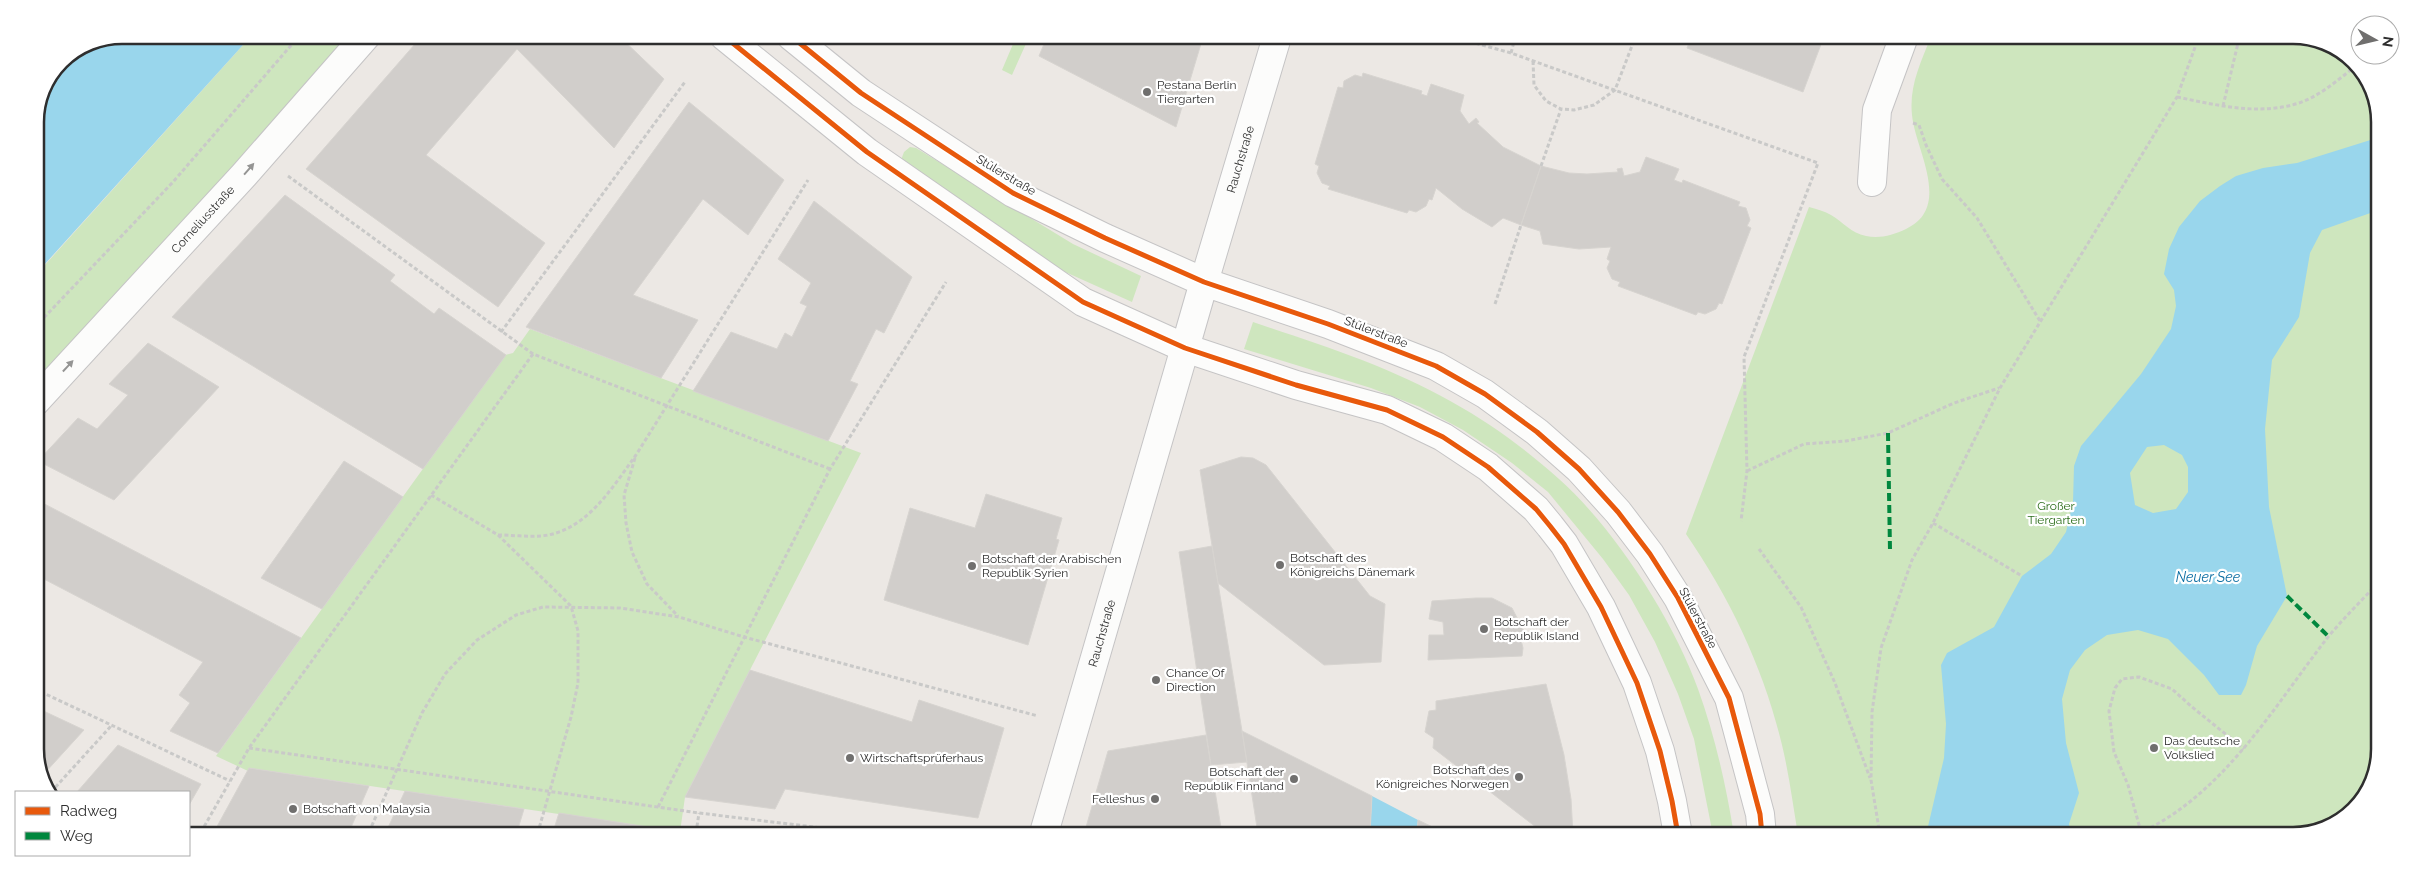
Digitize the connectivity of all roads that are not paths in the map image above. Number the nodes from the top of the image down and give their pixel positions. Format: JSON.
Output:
{"nodes":[{"id":1,"x":359,"y":44,"type":"edge"},
{"id":2,"x":734,"y":44,"type":"edge"},
{"id":3,"x":801,"y":44,"type":"edge"},
{"id":4,"x":1275,"y":44,"type":"edge"},
{"id":5,"x":1901,"y":44,"type":"edge"},
{"id":6,"x":1872,"y":182,"type":"dead end"},
{"id":7,"x":1204,"y":282,"type":"junction"},
{"id":8,"x":1185,"y":348,"type":"junction"},
{"id":9,"x":44,"y":392,"type":"edge"},
{"id":10,"x":1046,"y":827,"type":"edge"},
{"id":11,"x":1677,"y":827,"type":"edge"},
{"id":12,"x":1761,"y":827,"type":"edge"}],
"edges":[{"from":9,"to":1,"type":"main road","name":"Corneliusstraße","one_way":true},
{"from":2,"to":8,"type":"main road"},
{"from":3,"to":7,"type":"main road","name":"Stülerstraße"},
{"from":4,"to":7,"type":"main road","name":"Rauchstraße"},
{"from":5,"to":6,"type":"main road"},
{"from":7,"to":8,"type":"main road"},
{"from":7,"to":12,"type":"main road","name":"Stülerstraße"},
{"from":8,"to":10,"type":"main road","name":"Rauchstraße"},
{"from":8,"to":11,"type":"main road"}]}
